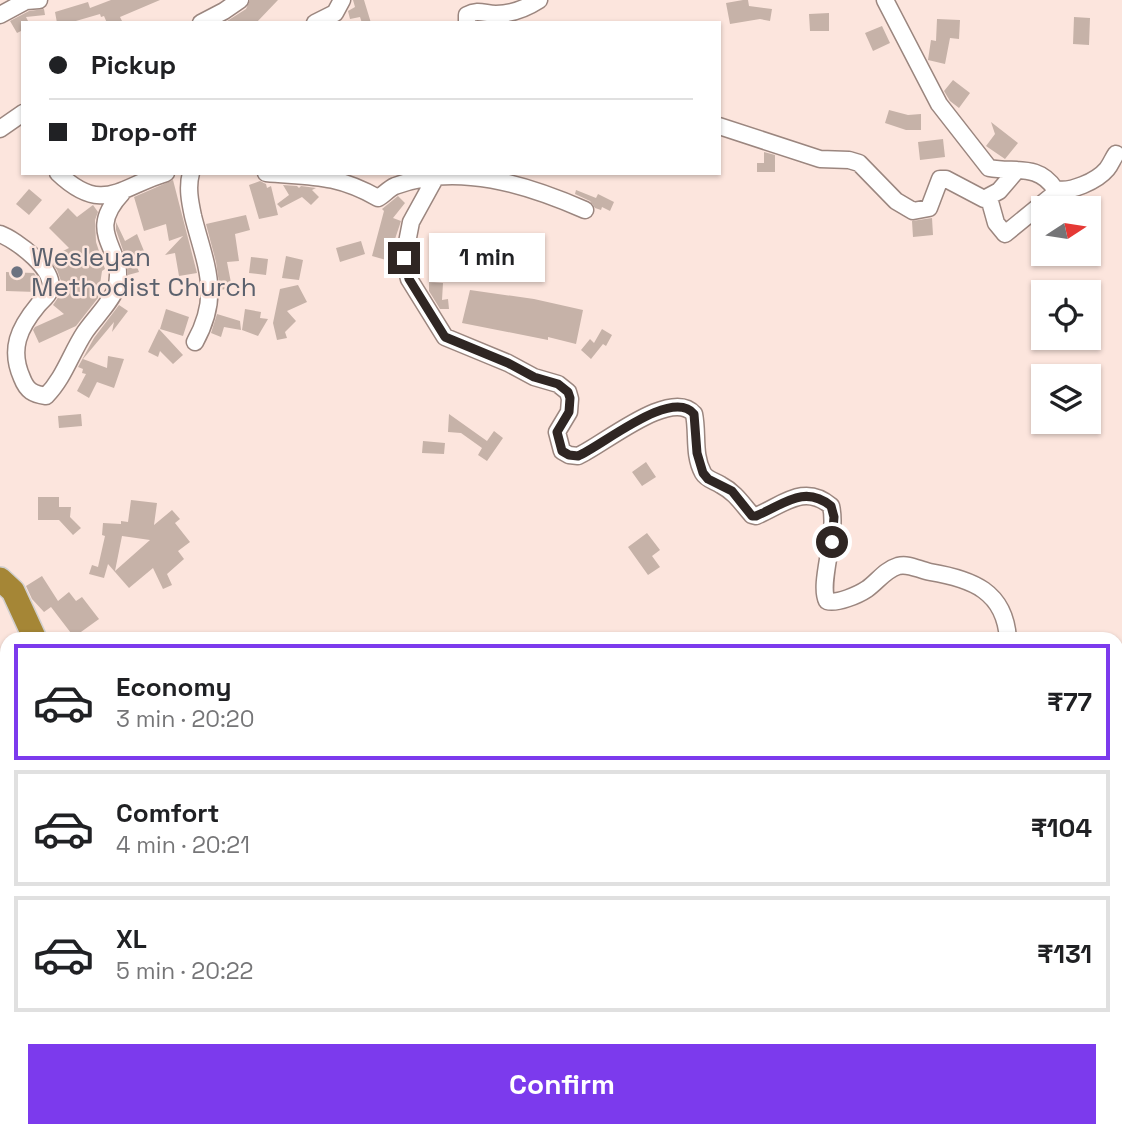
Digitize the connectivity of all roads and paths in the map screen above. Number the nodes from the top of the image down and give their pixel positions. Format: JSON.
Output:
{"nodes":[{"id":1,"x":39,"y":0,"type":"edge"},
{"id":2,"x":240,"y":0,"type":"edge"},
{"id":3,"x":342,"y":0,"type":"edge"},
{"id":4,"x":539,"y":0,"type":"edge"},
{"id":5,"x":885,"y":0,"type":"edge"},
{"id":6,"x":0,"y":15,"type":"edge"},
{"id":7,"x":205,"y":21,"type":"edge"},
{"id":8,"x":319,"y":21,"type":"edge"},
{"id":9,"x":467,"y":21,"type":"edge"},
{"id":10,"x":21,"y":114,"type":"edge"},
{"id":11,"x":721,"y":127,"type":"edge"},
{"id":12,"x":0,"y":130,"type":"edge"},
{"id":13,"x":1116,"y":153,"type":"dead end"},
{"id":14,"x":1017,"y":170,"type":"junction"},
{"id":15,"x":61,"y":175,"type":"edge"},
{"id":16,"x":162,"y":175,"type":"edge"},
{"id":17,"x":191,"y":175,"type":"edge"},
{"id":18,"x":313,"y":175,"type":"edge"},
{"id":19,"x":437,"y":175,"type":"edge"},
{"id":20,"x":1059,"y":190,"type":"junction"},
{"id":21,"x":122,"y":193,"type":"junction"},
{"id":22,"x":989,"y":198,"type":"junction"},
{"id":23,"x":585,"y":210,"type":"dead end"},
{"id":24,"x":0,"y":234,"type":"edge"},
{"id":25,"x":195,"y":342,"type":"dead end"},
{"id":26,"x":0,"y":579,"type":"edge"},
{"id":27,"x":33,"y":632,"type":"edge"},
{"id":28,"x":1007,"y":632,"type":"edge"}],
"edges":[{"from":1,"to":6,"type":"street"},
{"from":2,"to":7,"type":"street"},
{"from":3,"to":8,"type":"street"},
{"from":4,"to":9,"type":"street"},
{"from":5,"to":14,"type":"street"},
{"from":10,"to":12,"type":"street"},
{"from":11,"to":22,"type":"street"},
{"from":13,"to":20,"type":"street"},
{"from":14,"to":20,"type":"street"},
{"from":14,"to":22,"type":"street"},
{"from":15,"to":21,"type":"street"},
{"from":16,"to":21,"type":"street"},
{"from":17,"to":25,"type":"street"},
{"from":18,"to":19,"type":"street"},
{"from":19,"to":23,"type":"street"},
{"from":19,"to":28,"type":"street"},
{"from":20,"to":22,"type":"street"},
{"from":21,"to":24,"type":"street"},
{"from":26,"to":27,"type":"highway"}]}
